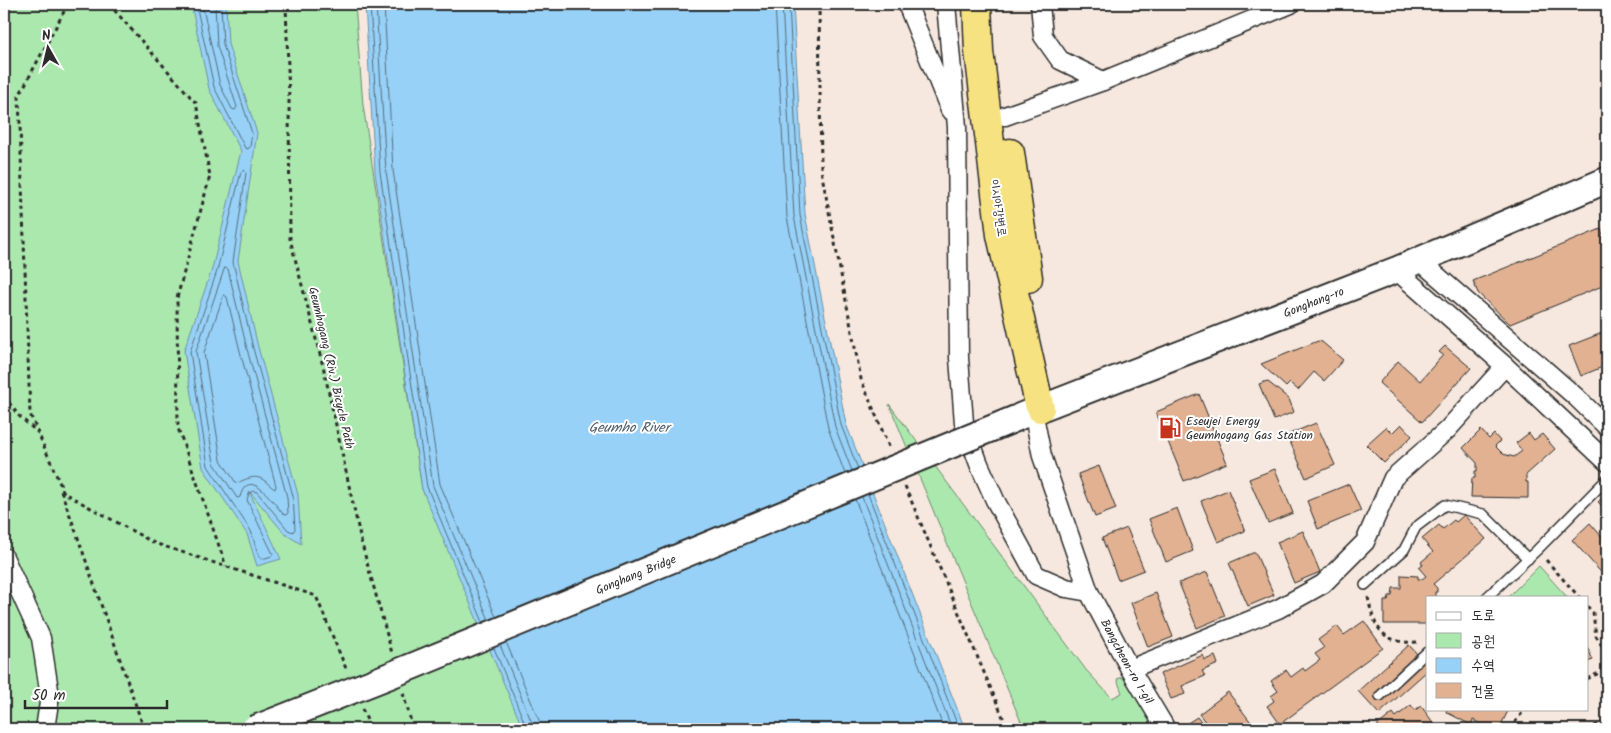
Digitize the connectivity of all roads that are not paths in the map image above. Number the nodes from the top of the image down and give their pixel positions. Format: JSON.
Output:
{"nodes":[{"id":1,"x":907,"y":4,"type":"edge"},
{"id":2,"x":946,"y":4,"type":"edge"},
{"id":3,"x":977,"y":4,"type":"edge"},
{"id":4,"x":996,"y":4,"type":"edge"},
{"id":5,"x":1040,"y":4,"type":"edge"},
{"id":6,"x":1291,"y":4,"type":"edge"},
{"id":7,"x":1103,"y":81,"type":"junction"},
{"id":8,"x":1005,"y":116,"type":"junction"},
{"id":9,"x":957,"y":127,"type":"junction"},
{"id":10,"x":1607,"y":180,"type":"edge"},
{"id":11,"x":1420,"y":260,"type":"junction"},
{"id":12,"x":1396,"y":270,"type":"junction"},
{"id":13,"x":1505,"y":366,"type":"junction"},
{"id":14,"x":1037,"y":410,"type":"junction"},
{"id":15,"x":1607,"y":427,"type":"edge"},
{"id":16,"x":1607,"y":462,"type":"edge"},
{"id":17,"x":1607,"y":479,"type":"edge"},
{"id":18,"x":4,"y":557,"type":"edge"},
{"id":19,"x":1528,"y":559,"type":"junction"},
{"id":20,"x":1365,"y":585,"type":"road end"},
{"id":21,"x":1089,"y":592,"type":"junction"},
{"id":22,"x":1488,"y":596,"type":"edge"},
{"id":23,"x":1426,"y":653,"type":"edge"},
{"id":24,"x":1130,"y":668,"type":"junction"},
{"id":25,"x":1380,"y":696,"type":"dead end"},
{"id":26,"x":45,"y":729,"type":"edge"},
{"id":27,"x":254,"y":729,"type":"edge"},
{"id":28,"x":1166,"y":729,"type":"edge"}],
"edges":[{"from":1,"to":9,"type":"street"},
{"from":2,"to":9,"type":"street"},
{"from":3,"to":14,"type":"highway","name":"이시아강변로"},
{"from":4,"to":8,"type":"highway","name":"이시아강변로"},
{"from":5,"to":7,"type":"street"},
{"from":6,"to":7,"type":"street"},
{"from":7,"to":8,"type":"street"},
{"from":8,"to":14,"type":"highway","name":"이시아강변로"},
{"from":9,"to":21,"type":"street"},
{"from":10,"to":11,"type":"main road","name":"Gonghang-ro"},
{"from":11,"to":12,"type":"main road","name":"Gonghang-ro"},
{"from":11,"to":15,"type":"street"},
{"from":12,"to":13,"type":"street"},
{"from":12,"to":14,"type":"main road","name":"Gonghang-ro"},
{"from":13,"to":16,"type":"street"},
{"from":13,"to":24,"type":"street"},
{"from":14,"to":21,"type":"street","name":"Bangcheon-ro 1-gil"},
{"from":14,"to":27,"type":"main road","name":"Gonghang Bridge","bridge":true},
{"from":17,"to":19,"type":"lane"},
{"from":18,"to":26,"type":"street"},
{"from":19,"to":20,"type":"lane"},
{"from":19,"to":22,"type":"lane"},
{"from":21,"to":24,"type":"street","name":"Bangcheon-ro 1-gil"},
{"from":23,"to":25,"type":"lane"},
{"from":24,"to":28,"type":"street","name":"Bangcheon-ro 1-gil"}]}
